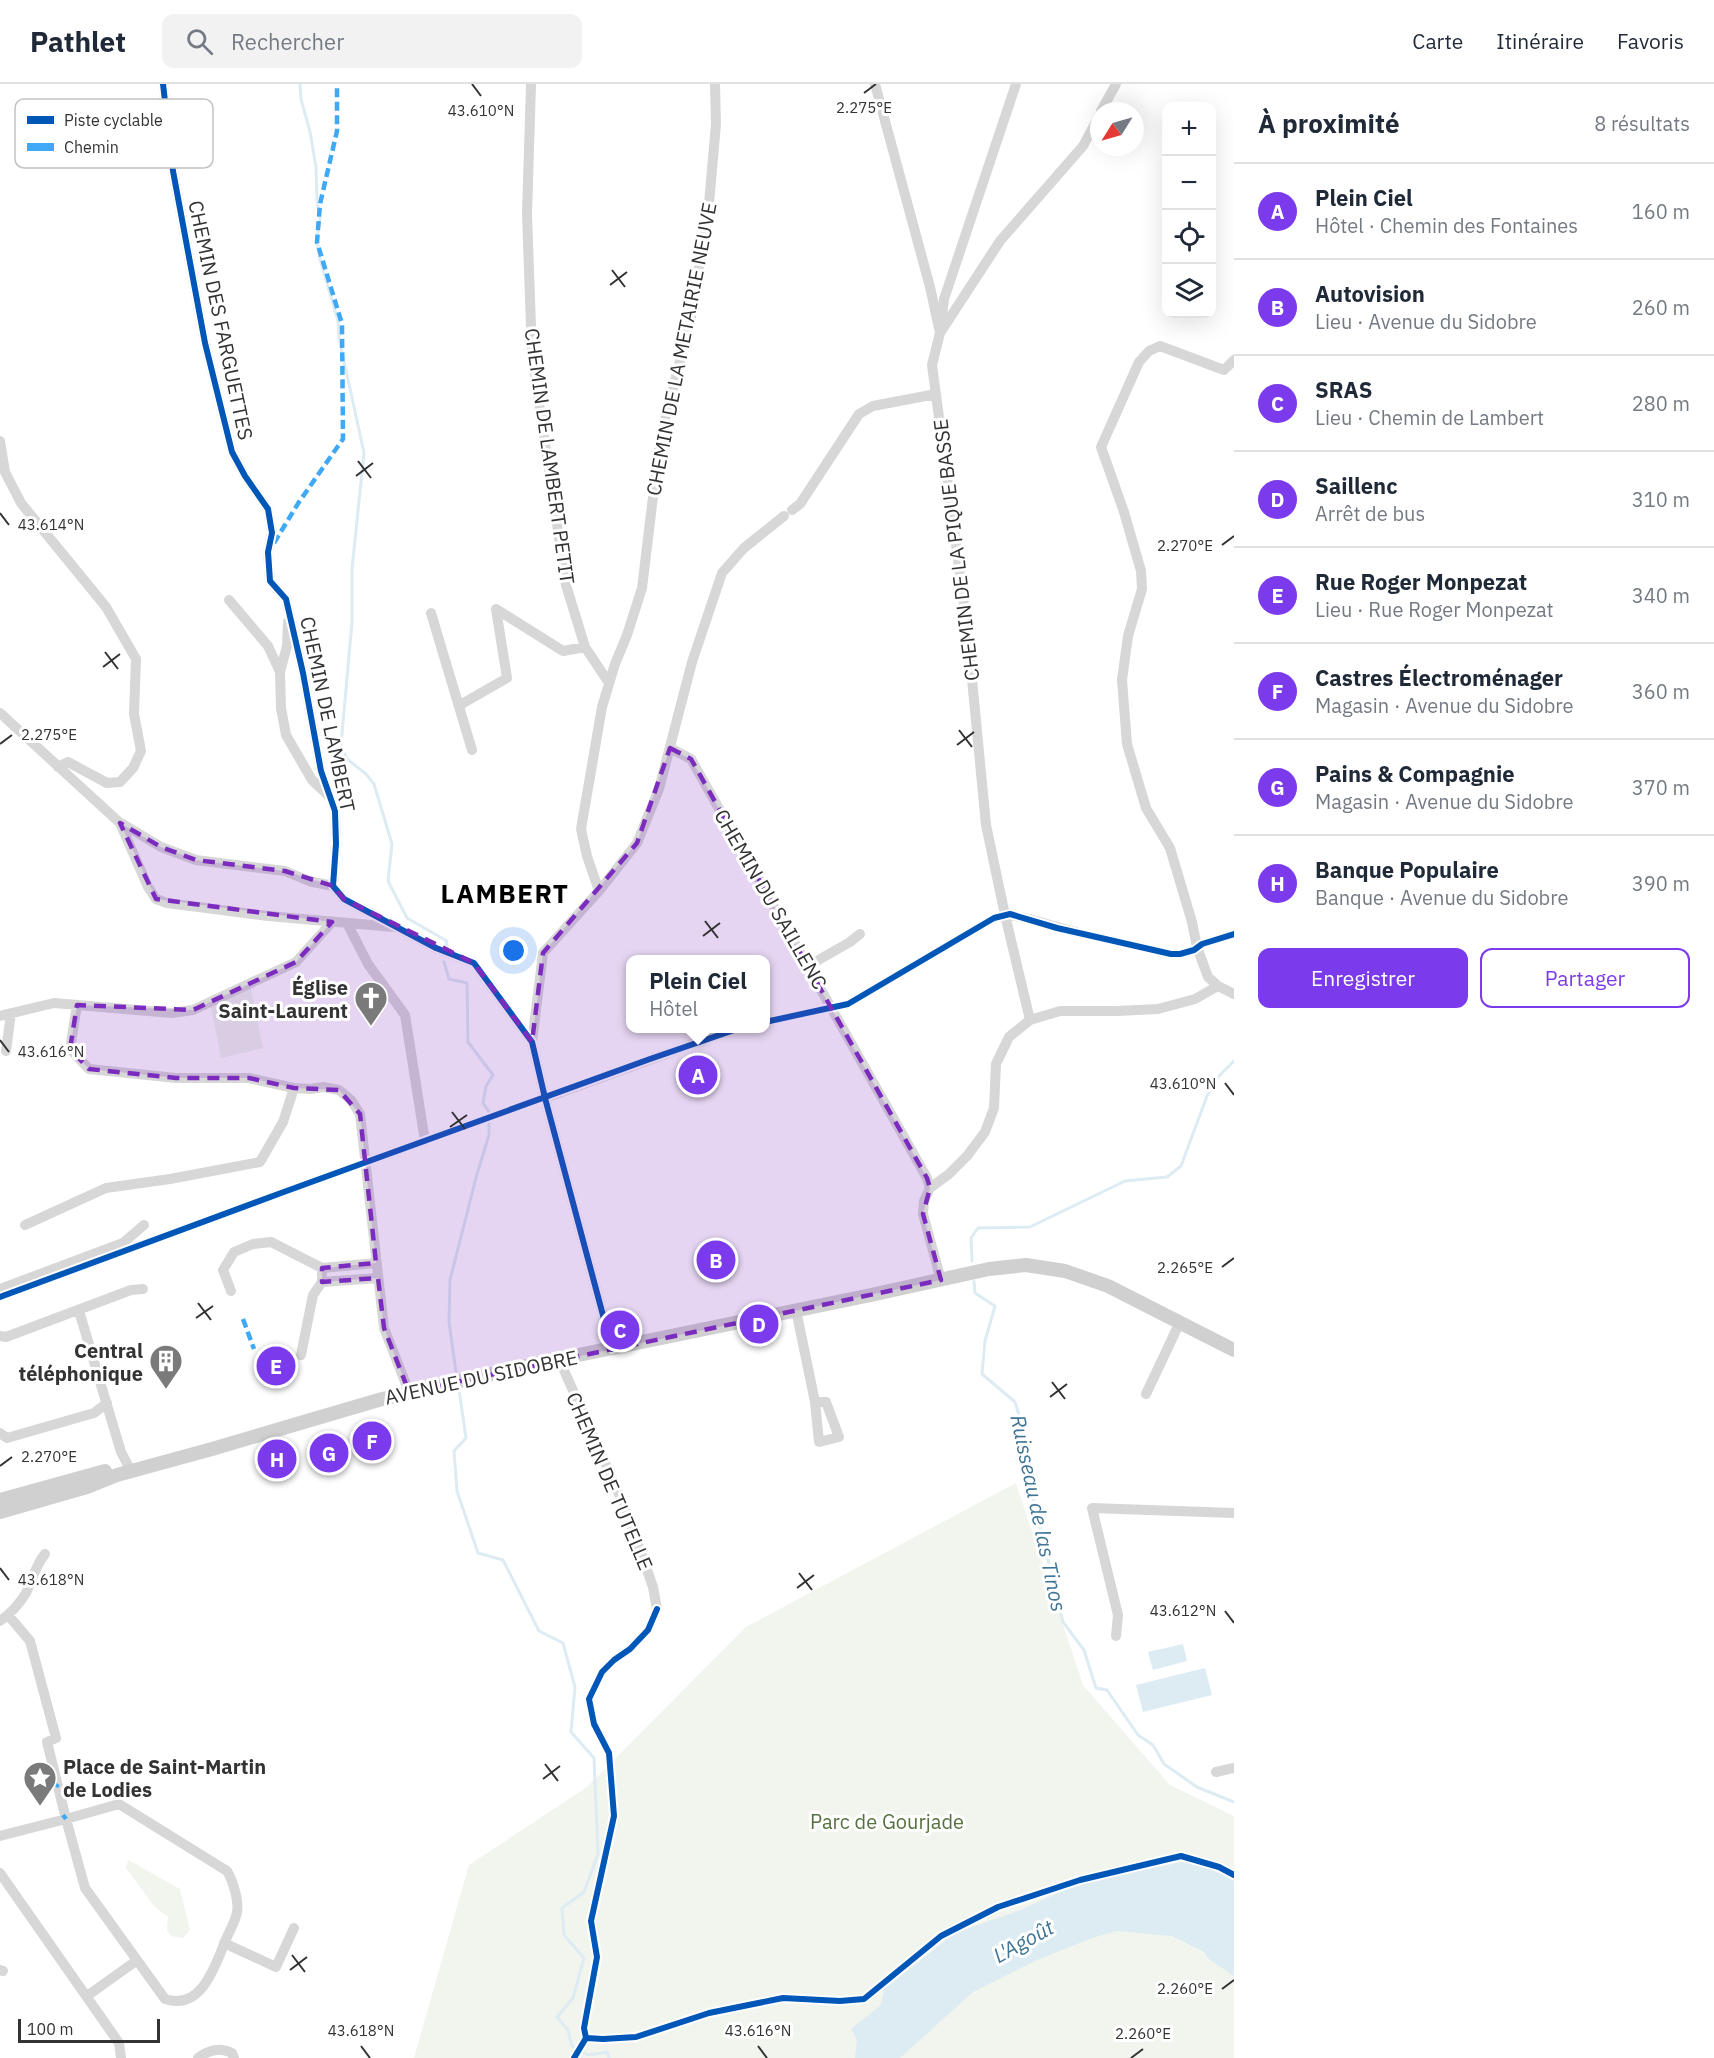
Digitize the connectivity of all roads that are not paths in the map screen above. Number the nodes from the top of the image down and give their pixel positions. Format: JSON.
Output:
{"nodes":[{"id":1,"x":163,"y":84,"type":"edge"},
{"id":2,"x":531,"y":84,"type":"edge"},
{"id":3,"x":715,"y":84,"type":"edge"},
{"id":4,"x":874,"y":84,"type":"edge"},
{"id":5,"x":1016,"y":84,"type":"edge"},
{"id":6,"x":1116,"y":84,"type":"edge"},
{"id":7,"x":165,"y":99,"type":"edge"},
{"id":8,"x":1106,"y":102,"type":"edge"},
{"id":9,"x":1090,"y":133,"type":"edge"},
{"id":10,"x":173,"y":168,"type":"edge"},
{"id":11,"x":940,"y":333,"type":"junction"},
{"id":12,"x":1234,"y":360,"type":"edge"},
{"id":13,"x":936,"y":394,"type":"junction"},
{"id":14,"x":0,"y":441,"type":"edge"},
{"id":15,"x":268,"y":552,"type":"joint"},
{"id":16,"x":229,"y":600,"type":"dead end"},
{"id":17,"x":289,"y":612,"type":"junction"},
{"id":18,"x":431,"y":613,"type":"dead end"},
{"id":19,"x":585,"y":646,"type":"junction"},
{"id":20,"x":280,"y":672,"type":"junction"},
{"id":21,"x":609,"y":683,"type":"junction"},
{"id":22,"x":460,"y":705,"type":"junction"},
{"id":23,"x":0,"y":713,"type":"edge"},
{"id":24,"x":670,"y":748,"type":"junction"},
{"id":25,"x":472,"y":750,"type":"dead end"},
{"id":26,"x":58,"y":767,"type":"junction"},
{"id":27,"x":330,"y":797,"type":"junction"},
{"id":28,"x":120,"y":823,"type":"junction"},
{"id":29,"x":333,"y":886,"type":"junction"},
{"id":30,"x":598,"y":891,"type":"junction"},
{"id":31,"x":1005,"y":915,"type":"junction"},
{"id":32,"x":332,"y":922,"type":"junction"},
{"id":33,"x":347,"y":924,"type":"junction"},
{"id":34,"x":400,"y":927,"type":"junction"},
{"id":35,"x":1076,"y":932,"type":"dead end"},
{"id":36,"x":860,"y":934,"type":"dead end"},
{"id":37,"x":808,"y":966,"type":"junction"},
{"id":38,"x":1218,"y":986,"type":"junction"},
{"id":39,"x":1233,"y":992,"type":"edge"},
{"id":40,"x":77,"y":1005,"type":"junction"},
{"id":41,"x":5,"y":1014,"type":"edge"},
{"id":42,"x":1030,"y":1020,"type":"junction"},
{"id":43,"x":723,"y":1033,"type":"dead end"},
{"id":44,"x":532,"y":1042,"type":"junction"},
{"id":45,"x":6,"y":1051,"type":"dead end"},
{"id":46,"x":294,"y":1088,"type":"junction"},
{"id":47,"x":544,"y":1098,"type":"junction"},
{"id":48,"x":425,"y":1141,"type":"dead end"},
{"id":49,"x":930,"y":1188,"type":"junction"},
{"id":50,"x":26,"y":1225,"type":"dead end"},
{"id":51,"x":144,"y":1225,"type":"dead end"},
{"id":52,"x":376,"y":1263,"type":"junction"},
{"id":53,"x":322,"y":1268,"type":"junction"},
{"id":54,"x":378,"y":1278,"type":"junction"},
{"id":55,"x":941,"y":1280,"type":"junction"},
{"id":56,"x":322,"y":1282,"type":"junction"},
{"id":57,"x":0,"y":1289,"type":"edge"},
{"id":58,"x":143,"y":1289,"type":"dead end"},
{"id":59,"x":231,"y":1291,"type":"dead end"},
{"id":60,"x":796,"y":1310,"type":"junction"},
{"id":61,"x":79,"y":1311,"type":"junction"},
{"id":62,"x":1180,"y":1322,"type":"junction"},
{"id":63,"x":0,"y":1336,"type":"edge"},
{"id":64,"x":612,"y":1349,"type":"junction"},
{"id":65,"x":1234,"y":1350,"type":"edge"},
{"id":66,"x":301,"y":1354,"type":"dead end"},
{"id":67,"x":559,"y":1359,"type":"junction"},
{"id":68,"x":409,"y":1392,"type":"junction"},
{"id":69,"x":1146,"y":1394,"type":"dead end"},
{"id":70,"x":815,"y":1402,"type":"dead end"},
{"id":71,"x":107,"y":1403,"type":"junction"},
{"id":72,"x":0,"y":1433,"type":"edge"},
{"id":73,"x":131,"y":1471,"type":"junction"},
{"id":74,"x":0,"y":1500,"type":"edge"},
{"id":75,"x":0,"y":1512,"type":"edge"},
{"id":76,"x":1234,"y":1513,"type":"edge"},
{"id":77,"x":45,"y":1554,"type":"dead end"},
{"id":78,"x":657,"y":1609,"type":"dead end"},
{"id":79,"x":4,"y":1618,"type":"edge"},
{"id":80,"x":1116,"y":1636,"type":"dead end"},
{"id":81,"x":1234,"y":1767,"type":"edge"},
{"id":82,"x":1216,"y":1772,"type":"dead end"},
{"id":83,"x":66,"y":1818,"type":"junction"},
{"id":84,"x":0,"y":1836,"type":"edge"},
{"id":85,"x":0,"y":1873,"type":"edge"},
{"id":86,"x":294,"y":1928,"type":"dead end"},
{"id":87,"x":224,"y":1943,"type":"junction"},
{"id":88,"x":136,"y":1961,"type":"junction"},
{"id":89,"x":87,"y":1996,"type":"junction"},
{"id":90,"x":121,"y":2058,"type":"edge"},
{"id":91,"x":198,"y":2058,"type":"edge"},
{"id":92,"x":234,"y":2058,"type":"edge"}],
"edges":[{"from":1,"to":7,"type":"street","name":"CHEMIN DES FARGUETTES"},
{"from":2,"to":19,"type":"street","name":"CHEMIN DE LAMBERT PETIT"},
{"from":3,"to":21,"type":"street","name":"CHEMIN DE LA METAIRIE NEUVE"},
{"from":4,"to":11,"type":"street","name":"CHEMIN DE LA PIQUE BASSE"},
{"from":5,"to":11,"type":"street"},
{"from":6,"to":8,"type":"street"},
{"from":9,"to":11,"type":"street"},
{"from":10,"to":15,"type":"street","name":"CHEMIN DES FARGUETTES"},
{"from":11,"to":13,"type":"street","name":"CHEMIN DE LA PIQUE BASSE"},
{"from":12,"to":38,"type":"street"},
{"from":13,"to":24,"type":"street"},
{"from":13,"to":31,"type":"street","name":"CHEMIN DE LA PIQUE BASSE"},
{"from":14,"to":26,"type":"street"},
{"from":15,"to":17,"type":"street","name":"CHEMIN DE LAMBERT"},
{"from":16,"to":20,"type":"street"},
{"from":17,"to":20,"type":"street"},
{"from":17,"to":27,"type":"street","name":"CHEMIN DE LAMBERT"},
{"from":18,"to":22,"type":"street"},
{"from":19,"to":21,"type":"street","name":"CHEMIN DE LAMBERT PETIT"},
{"from":19,"to":22,"type":"street"},
{"from":20,"to":27,"type":"street"},
{"from":21,"to":30,"type":"street","name":"CHEMIN DE LA METAIRIE NEUVE"},
{"from":22,"to":25,"type":"street"},
{"from":23,"to":26,"type":"street"},
{"from":24,"to":30,"type":"street"},
{"from":24,"to":37,"type":"street","name":"CHEMIN DU SAILLENC"},
{"from":26,"to":28,"type":"street"},
{"from":27,"to":29,"type":"street","name":"CHEMIN DE LAMBERT"},
{"from":28,"to":29,"type":"street"},
{"from":28,"to":32,"type":"street"},
{"from":29,"to":34,"type":"street"},
{"from":30,"to":44,"type":"street"},
{"from":31,"to":35,"type":"street"},
{"from":31,"to":42,"type":"street","name":"CHEMIN DE LA PIQUE BASSE"},
{"from":32,"to":33,"type":"street"},
{"from":32,"to":40,"type":"street"},
{"from":33,"to":34,"type":"street"},
{"from":33,"to":48,"type":"street"},
{"from":34,"to":44,"type":"street"},
{"from":36,"to":37,"type":"street"},
{"from":37,"to":49,"type":"street","name":"CHEMIN DU SAILLENC"},
{"from":38,"to":39,"type":"street"},
{"from":38,"to":42,"type":"street"},
{"from":40,"to":41,"type":"street"},
{"from":40,"to":46,"type":"street"},
{"from":41,"to":45,"type":"street"},
{"from":42,"to":49,"type":"street"},
{"from":43,"to":47,"type":"street"},
{"from":44,"to":47,"type":"street"},
{"from":46,"to":50,"type":"street"},
{"from":46,"to":52,"type":"street"},
{"from":47,"to":64,"type":"street"},
{"from":49,"to":55,"type":"street"},
{"from":51,"to":57,"type":"street"},
{"from":52,"to":53,"type":"street"},
{"from":52,"to":54,"type":"street"},
{"from":53,"to":56,"type":"street"},
{"from":53,"to":59,"type":"street"},
{"from":54,"to":56,"type":"street"},
{"from":54,"to":68,"type":"street"},
{"from":55,"to":60,"type":"main road","name":"AVENUE DU SIDOBRE"},
{"from":55,"to":62,"type":"main road","name":"AVENUE DU SIDOBRE"},
{"from":56,"to":66,"type":"street"},
{"from":58,"to":61,"type":"street"},
{"from":60,"to":64,"type":"main road","name":"AVENUE DU SIDOBRE"},
{"from":60,"to":70,"type":"street"},
{"from":61,"to":63,"type":"street"},
{"from":61,"to":71,"type":"street"},
{"from":62,"to":65,"type":"main road","name":"AVENUE DU SIDOBRE"},
{"from":62,"to":69,"type":"street"},
{"from":64,"to":67,"type":"main road","name":"AVENUE DU SIDOBRE"},
{"from":67,"to":68,"type":"main road","name":"AVENUE DU SIDOBRE"},
{"from":67,"to":78,"type":"street","name":"CHEMIN DE TUTELLE"},
{"from":68,"to":73,"type":"main road","name":"AVENUE DU SIDOBRE"},
{"from":71,"to":72,"type":"street"},
{"from":71,"to":73,"type":"street"},
{"from":73,"to":74,"type":"main road","name":"AVENUE DU SIDOBRE"},
{"from":73,"to":75,"type":"main road","name":"AVENUE DU SIDOBRE"},
{"from":76,"to":80,"type":"street"},
{"from":77,"to":79,"type":"street"},
{"from":79,"to":83,"type":"street"},
{"from":81,"to":82,"type":"street"},
{"from":83,"to":84,"type":"street"},
{"from":83,"to":87,"type":"street"},
{"from":83,"to":88,"type":"street"},
{"from":85,"to":89,"type":"street"},
{"from":86,"to":87,"type":"street"},
{"from":87,"to":88,"type":"street"},
{"from":88,"to":89,"type":"street"},
{"from":89,"to":90,"type":"street"},
{"from":91,"to":92,"type":"street"}]}
